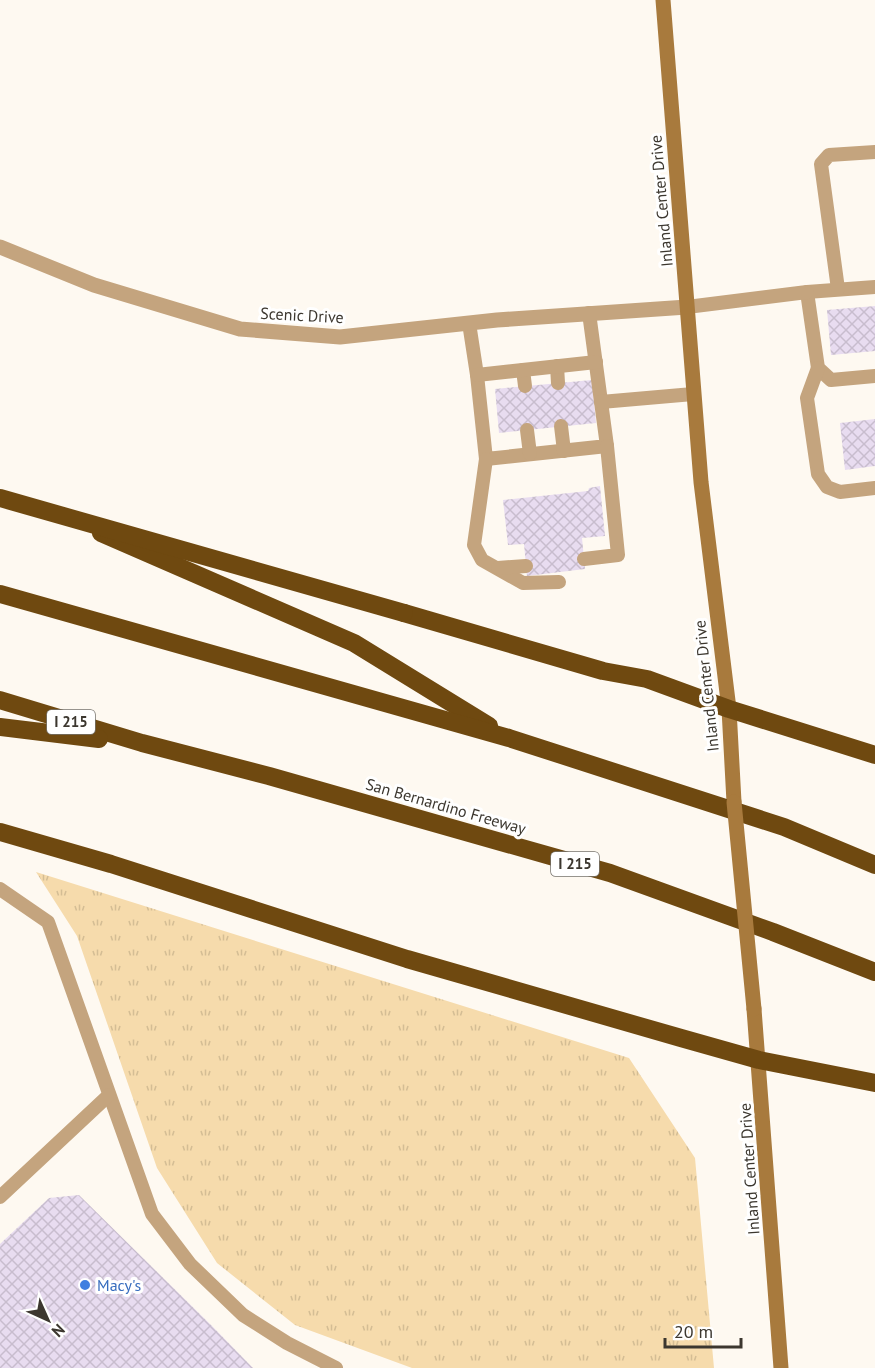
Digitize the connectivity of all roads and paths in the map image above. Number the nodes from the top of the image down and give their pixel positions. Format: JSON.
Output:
{"nodes":[{"id":1,"x":664,"y":2,"type":"edge"},
{"id":2,"x":875,"y":152,"type":"edge"},
{"id":3,"x":0,"y":247,"type":"edge"},
{"id":4,"x":875,"y":287,"type":"edge"},
{"id":5,"x":838,"y":289,"type":"junction"},
{"id":6,"x":807,"y":292,"type":"junction"},
{"id":7,"x":687,"y":308,"type":"junction"},
{"id":8,"x":590,"y":313,"type":"junction"},
{"id":9,"x":469,"y":323,"type":"junction"},
{"id":10,"x":596,"y":362,"type":"junction"},
{"id":11,"x":557,"y":366,"type":"junction"},
{"id":12,"x":818,"y":368,"type":"junction"},
{"id":13,"x":523,"y":370,"type":"junction"},
{"id":14,"x":477,"y":375,"type":"junction"},
{"id":15,"x":875,"y":376,"type":"edge"},
{"id":16,"x":558,"y":383,"type":"dead end"},
{"id":17,"x":525,"y":386,"type":"dead end"},
{"id":18,"x":693,"y":394,"type":"junction"},
{"id":19,"x":602,"y":402,"type":"junction"},
{"id":20,"x":561,"y":426,"type":"dead end"},
{"id":21,"x":527,"y":430,"type":"dead end"},
{"id":22,"x":607,"y":446,"type":"junction"},
{"id":23,"x":564,"y":451,"type":"junction"},
{"id":24,"x":530,"y":454,"type":"junction"},
{"id":25,"x":486,"y":459,"type":"junction"},
{"id":26,"x":875,"y":488,"type":"edge"},
{"id":27,"x":0,"y":489,"type":"edge"},
{"id":28,"x":0,"y":498,"type":"edge"},
{"id":29,"x":584,"y":559,"type":"dead end"},
{"id":30,"x":526,"y":566,"type":"dead end"},
{"id":31,"x":498,"y":568,"type":"junction"},
{"id":32,"x":559,"y":582,"type":"dead end"},
{"id":33,"x":0,"y":594,"type":"edge"},
{"id":34,"x":0,"y":700,"type":"edge"},
{"id":35,"x":729,"y":708,"type":"junction"},
{"id":36,"x":0,"y":727,"type":"edge"},
{"id":37,"x":509,"y":738,"type":"junction"},
{"id":38,"x":142,"y":743,"type":"junction"},
{"id":39,"x":875,"y":755,"type":"edge"},
{"id":40,"x":0,"y":832,"type":"edge"},
{"id":41,"x":875,"y":865,"type":"edge"},
{"id":42,"x":0,"y":889,"type":"edge"},
{"id":43,"x":875,"y":972,"type":"edge"},
{"id":44,"x":759,"y":1060,"type":"junction"},
{"id":45,"x":875,"y":1083,"type":"edge"},
{"id":46,"x":110,"y":1095,"type":"junction"},
{"id":47,"x":0,"y":1197,"type":"edge"},
{"id":48,"x":336,"y":1368,"type":"edge"},
{"id":49,"x":781,"y":1368,"type":"edge"}],
"edges":[{"from":1,"to":7,"type":"main road","name":"Inland Center Drive"},
{"from":2,"to":5,"type":"lane"},
{"from":3,"to":9,"type":"street","name":"Scenic Drive"},
{"from":4,"to":5,"type":"lane"},
{"from":5,"to":6,"type":"lane"},
{"from":6,"to":7,"type":"lane"},
{"from":6,"to":12,"type":"lane"},
{"from":7,"to":8,"type":"street","name":"Scenic Drive"},
{"from":7,"to":18,"type":"main road","name":"Inland Center Drive"},
{"from":8,"to":9,"type":"street","name":"Scenic Drive"},
{"from":8,"to":10,"type":"lane"},
{"from":9,"to":14,"type":"lane"},
{"from":10,"to":11,"type":"lane"},
{"from":10,"to":19,"type":"lane"},
{"from":11,"to":13,"type":"lane"},
{"from":11,"to":16,"type":"lane"},
{"from":12,"to":15,"type":"lane"},
{"from":12,"to":26,"type":"lane"},
{"from":13,"to":14,"type":"lane"},
{"from":13,"to":17,"type":"lane"},
{"from":14,"to":25,"type":"lane"},
{"from":18,"to":19,"type":"lane"},
{"from":18,"to":35,"type":"main road","name":"Inland Center Drive"},
{"from":19,"to":22,"type":"lane"},
{"from":20,"to":23,"type":"lane"},
{"from":21,"to":24,"type":"lane"},
{"from":22,"to":23,"type":"lane"},
{"from":22,"to":29,"type":"lane"},
{"from":23,"to":24,"type":"lane"},
{"from":24,"to":25,"type":"lane"},
{"from":25,"to":31,"type":"lane"},
{"from":27,"to":37,"type":"highway"},
{"from":28,"to":35,"type":"highway","bridge":true},
{"from":30,"to":31,"type":"lane"},
{"from":31,"to":32,"type":"lane"},
{"from":33,"to":37,"type":"highway"},
{"from":34,"to":38,"type":"highway","name":"San Bernardino Freeway","number":"I 215"},
{"from":35,"to":39,"type":"highway"},
{"from":35,"to":44,"type":"main road","name":"Inland Center Drive","bridge":true},
{"from":36,"to":38,"type":"highway"},
{"from":37,"to":41,"type":"highway"},
{"from":38,"to":43,"type":"highway","name":"San Bernardino Freeway","number":"I 215"},
{"from":40,"to":44,"type":"highway"},
{"from":42,"to":46,"type":"lane"},
{"from":44,"to":45,"type":"highway"},
{"from":44,"to":49,"type":"main road","name":"Inland Center Drive"},
{"from":46,"to":47,"type":"lane"},
{"from":46,"to":48,"type":"lane"}]}
